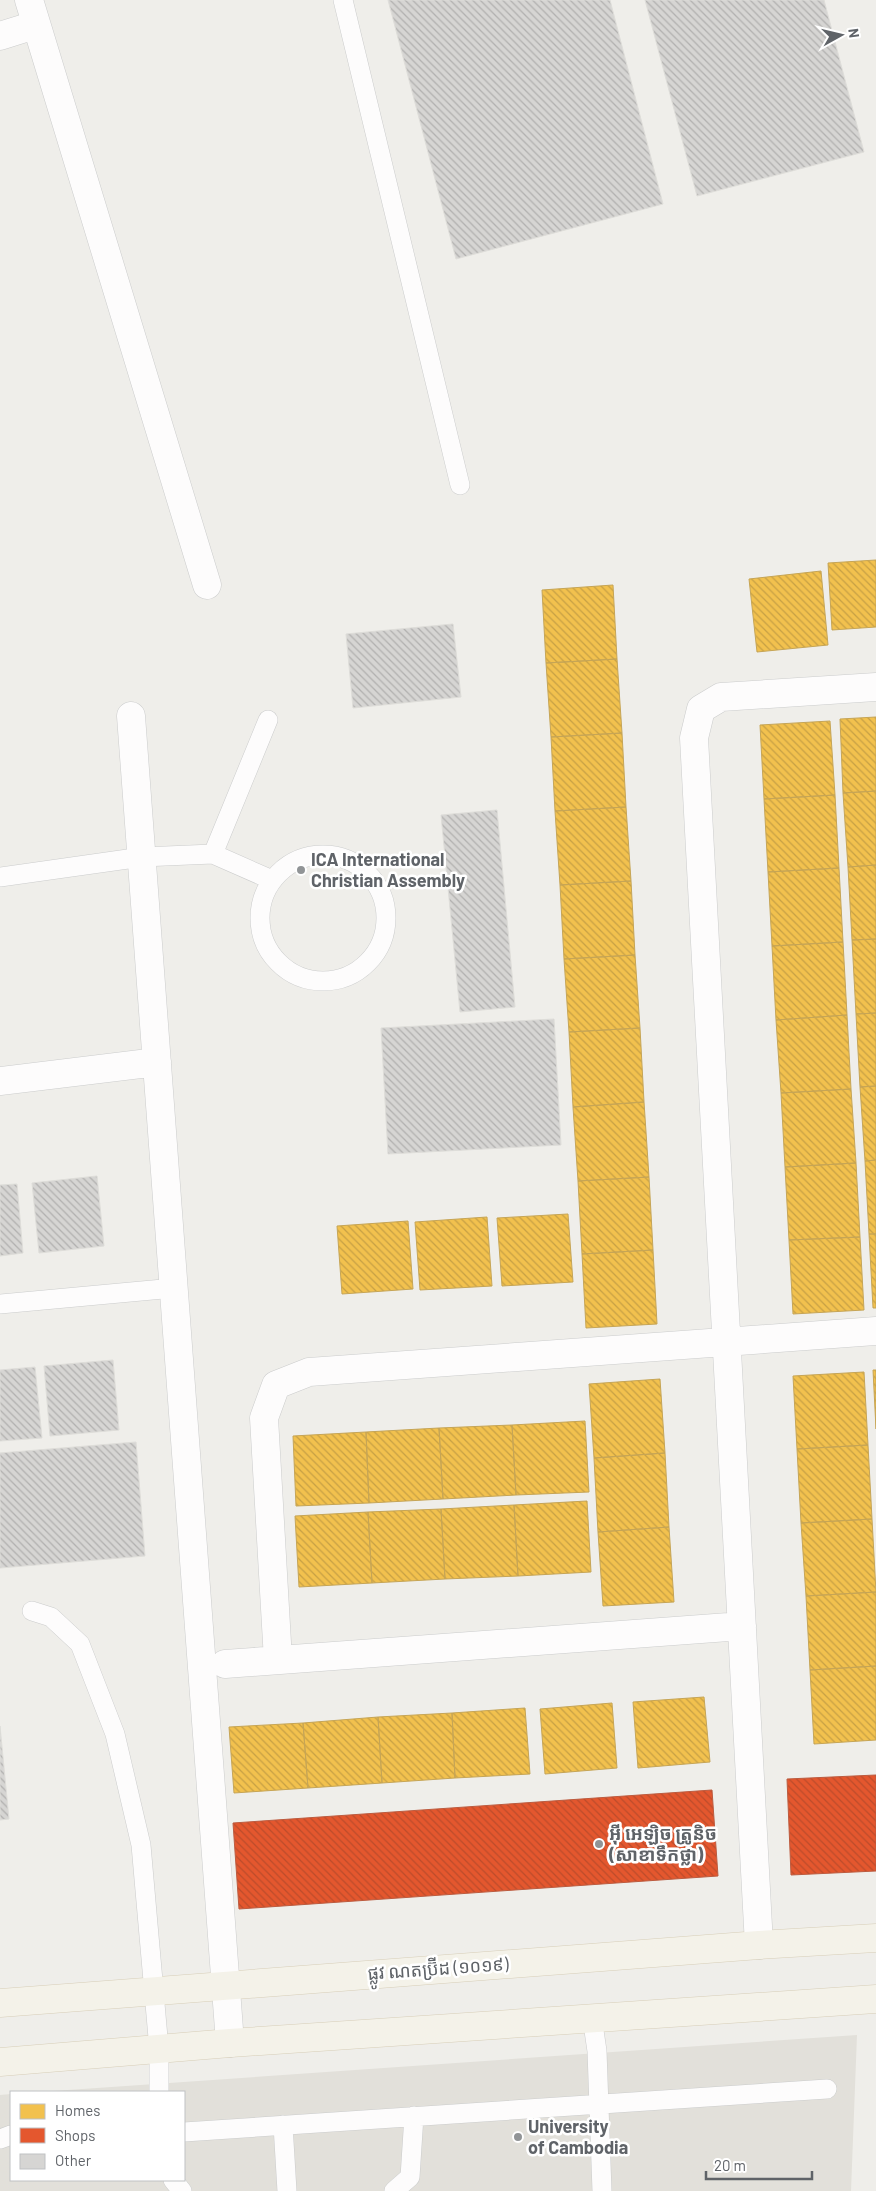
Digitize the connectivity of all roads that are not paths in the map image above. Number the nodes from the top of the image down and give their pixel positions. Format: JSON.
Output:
{"nodes":[{"id":1,"x":342,"y":0,"type":"edge"},
{"id":2,"x":32,"y":12,"type":"edge"},
{"id":3,"x":0,"y":36,"type":"edge"},
{"id":4,"x":460,"y":485,"type":"dead end"},
{"id":5,"x":207,"y":585,"type":"dead end"},
{"id":6,"x":876,"y":687,"type":"edge"},
{"id":7,"x":132,"y":716,"type":"dead end"},
{"id":8,"x":268,"y":720,"type":"dead end"},
{"id":9,"x":213,"y":854,"type":"junction"},
{"id":10,"x":142,"y":857,"type":"junction"},
{"id":11,"x":0,"y":877,"type":"edge"},
{"id":12,"x":272,"y":880,"type":"junction"},
{"id":13,"x":157,"y":1062,"type":"junction"},
{"id":14,"x":0,"y":1081,"type":"edge"},
{"id":15,"x":174,"y":1288,"type":"junction"},
{"id":16,"x":0,"y":1304,"type":"edge"},
{"id":17,"x":876,"y":1331,"type":"edge"},
{"id":18,"x":727,"y":1342,"type":"junction"},
{"id":19,"x":32,"y":1611,"type":"dead end"},
{"id":20,"x":742,"y":1626,"type":"junction"},
{"id":21,"x":278,"y":1660,"type":"junction"},
{"id":22,"x":213,"y":1665,"type":"junction"},
{"id":23,"x":876,"y":1938,"type":"edge"},
{"id":24,"x":760,"y":1944,"type":"junction"},
{"id":25,"x":226,"y":1984,"type":"junction"},
{"id":26,"x":154,"y":1991,"type":"junction"},
{"id":27,"x":876,"y":1999,"type":"edge"},
{"id":28,"x":0,"y":2003,"type":"edge"},
{"id":29,"x":592,"y":2017,"type":"junction"},
{"id":30,"x":230,"y":2043,"type":"junction"},
{"id":31,"x":160,"y":2049,"type":"junction"},
{"id":32,"x":0,"y":2062,"type":"edge"},
{"id":33,"x":827,"y":2089,"type":"dead end"},
{"id":34,"x":159,"y":2091,"type":"edge"},
{"id":35,"x":600,"y":2103,"type":"junction"},
{"id":36,"x":414,"y":2116,"type":"junction"},
{"id":37,"x":283,"y":2125,"type":"junction"},
{"id":38,"x":185,"y":2132,"type":"edge"},
{"id":39,"x":174,"y":2181,"type":"edge"},
{"id":40,"x":182,"y":2191,"type":"edge"},
{"id":41,"x":287,"y":2191,"type":"edge"},
{"id":42,"x":394,"y":2191,"type":"edge"},
{"id":43,"x":602,"y":2191,"type":"edge"}],
"edges":[{"from":1,"to":4,"type":"lane"},
{"from":2,"to":3,"type":"street"},
{"from":2,"to":5,"type":"street"},
{"from":6,"to":18,"type":"street"},
{"from":7,"to":10,"type":"street"},
{"from":8,"to":9,"type":"lane"},
{"from":9,"to":10,"type":"lane"},
{"from":9,"to":12,"type":"lane"},
{"from":10,"to":11,"type":"lane"},
{"from":10,"to":13,"type":"street"},
{"from":12,"to":12,"type":"lane"},
{"from":13,"to":14,"type":"street"},
{"from":13,"to":15,"type":"street"},
{"from":15,"to":16,"type":"lane"},
{"from":15,"to":22,"type":"street"},
{"from":17,"to":18,"type":"street"},
{"from":18,"to":20,"type":"street"},
{"from":18,"to":21,"type":"street"},
{"from":19,"to":26,"type":"lane"},
{"from":20,"to":21,"type":"street"},
{"from":20,"to":24,"type":"street"},
{"from":21,"to":22,"type":"street"},
{"from":22,"to":25,"type":"street"},
{"from":23,"to":24,"type":"main road","name":"ផ្លូវ ណតប្រ៊ីដ (១០១៩)"},
{"from":24,"to":25,"type":"main road","name":"ផ្លូវ ណតប្រ៊ីដ (១០១៩)"},
{"from":25,"to":26,"type":"main road","name":"ផ្លូវ ណតប្រ៊ីដ (១០១៩)"},
{"from":25,"to":30,"type":"street"},
{"from":26,"to":28,"type":"main road","name":"ផ្លូវ ណតប្រ៊ីដ (១០១៩)"},
{"from":26,"to":31,"type":"lane"},
{"from":27,"to":29,"type":"main road"},
{"from":29,"to":30,"type":"main road"},
{"from":29,"to":35,"type":"lane"},
{"from":30,"to":31,"type":"main road"},
{"from":31,"to":32,"type":"main road"},
{"from":31,"to":34,"type":"lane"},
{"from":33,"to":35,"type":"lane"},
{"from":35,"to":36,"type":"lane"},
{"from":35,"to":43,"type":"lane"},
{"from":36,"to":37,"type":"lane"},
{"from":36,"to":42,"type":"lane"},
{"from":37,"to":38,"type":"lane"},
{"from":37,"to":41,"type":"lane"},
{"from":39,"to":40,"type":"lane"}]}
